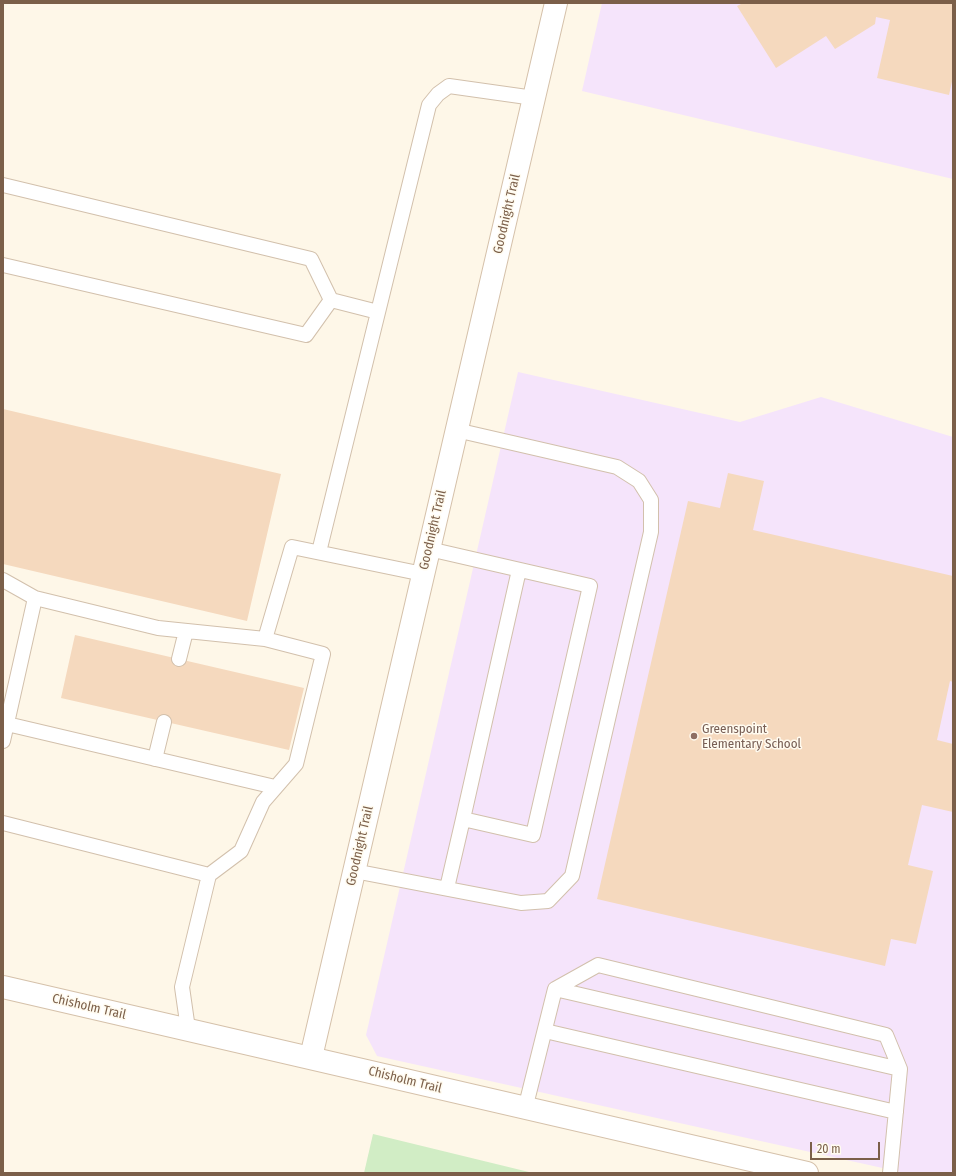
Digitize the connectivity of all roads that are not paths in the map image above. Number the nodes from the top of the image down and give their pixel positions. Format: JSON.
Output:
{"nodes":[{"id":1,"x":556,"y":3,"type":"edge"},
{"id":2,"x":534,"y":98,"type":"junction"},
{"id":3,"x":3,"y":185,"type":"edge"},
{"id":4,"x":3,"y":265,"type":"edge"},
{"id":5,"x":331,"y":300,"type":"junction"},
{"id":6,"x":378,"y":312,"type":"junction"},
{"id":7,"x":456,"y":430,"type":"junction"},
{"id":8,"x":429,"y":549,"type":"junction"},
{"id":9,"x":319,"y":552,"type":"junction"},
{"id":10,"x":519,"y":570,"type":"junction"},
{"id":11,"x":423,"y":574,"type":"junction"},
{"id":12,"x":3,"y":580,"type":"edge"},
{"id":13,"x":35,"y":598,"type":"junction"},
{"id":14,"x":186,"y":631,"type":"junction"},
{"id":15,"x":265,"y":638,"type":"junction"},
{"id":16,"x":179,"y":659,"type":"dead end"},
{"id":17,"x":164,"y":722,"type":"dead end"},
{"id":18,"x":7,"y":724,"type":"junction"},
{"id":19,"x":3,"y":741,"type":"edge"},
{"id":20,"x":155,"y":759,"type":"junction"},
{"id":21,"x":275,"y":787,"type":"junction"},
{"id":22,"x":463,"y":819,"type":"junction"},
{"id":23,"x":3,"y":823,"type":"edge"},
{"id":24,"x":354,"y":870,"type":"junction"},
{"id":25,"x":209,"y":875,"type":"junction"},
{"id":26,"x":447,"y":888,"type":"junction"},
{"id":27,"x":3,"y":987,"type":"edge"},
{"id":28,"x":555,"y":989,"type":"junction"},
{"id":29,"x":188,"y":1029,"type":"junction"},
{"id":30,"x":544,"y":1031,"type":"junction"},
{"id":31,"x":311,"y":1057,"type":"junction"},
{"id":32,"x":900,"y":1069,"type":"junction"},
{"id":33,"x":525,"y":1108,"type":"junction"},
{"id":34,"x":896,"y":1112,"type":"junction"},
{"id":35,"x":806,"y":1173,"type":"edge"},
{"id":36,"x":890,"y":1173,"type":"edge"}],
"edges":[{"from":1,"to":2,"type":"street","name":"Goodnight Trail"},
{"from":2,"to":6,"type":"lane"},
{"from":2,"to":7,"type":"street","name":"Goodnight Trail"},
{"from":3,"to":5,"type":"lane"},
{"from":4,"to":5,"type":"lane"},
{"from":5,"to":6,"type":"lane"},
{"from":6,"to":9,"type":"lane"},
{"from":7,"to":8,"type":"street","name":"Goodnight Trail"},
{"from":7,"to":26,"type":"lane"},
{"from":8,"to":10,"type":"lane"},
{"from":8,"to":11,"type":"street","name":"Goodnight Trail"},
{"from":9,"to":11,"type":"lane"},
{"from":9,"to":15,"type":"lane"},
{"from":10,"to":22,"type":"lane"},
{"from":10,"to":22,"type":"lane"},
{"from":11,"to":24,"type":"street","name":"Goodnight Trail"},
{"from":12,"to":13,"type":"lane"},
{"from":13,"to":14,"type":"lane"},
{"from":13,"to":18,"type":"lane"},
{"from":14,"to":15,"type":"lane"},
{"from":14,"to":16,"type":"lane"},
{"from":15,"to":21,"type":"lane"},
{"from":17,"to":20,"type":"lane"},
{"from":18,"to":19,"type":"lane"},
{"from":18,"to":20,"type":"lane"},
{"from":20,"to":21,"type":"lane"},
{"from":21,"to":25,"type":"lane"},
{"from":22,"to":26,"type":"lane"},
{"from":23,"to":25,"type":"lane"},
{"from":24,"to":26,"type":"lane"},
{"from":24,"to":31,"type":"street","name":"Goodnight Trail"},
{"from":25,"to":29,"type":"lane"},
{"from":27,"to":29,"type":"street","name":"Chisholm Trail"},
{"from":28,"to":30,"type":"lane"},
{"from":28,"to":32,"type":"lane"},
{"from":28,"to":32,"type":"lane"},
{"from":29,"to":31,"type":"street","name":"Chisholm Trail"},
{"from":30,"to":33,"type":"lane"},
{"from":30,"to":34,"type":"lane"},
{"from":31,"to":33,"type":"street","name":"Chisholm Trail"},
{"from":32,"to":34,"type":"lane"},
{"from":33,"to":35,"type":"street","name":"Chisholm Trail"},
{"from":34,"to":36,"type":"lane"}]}
